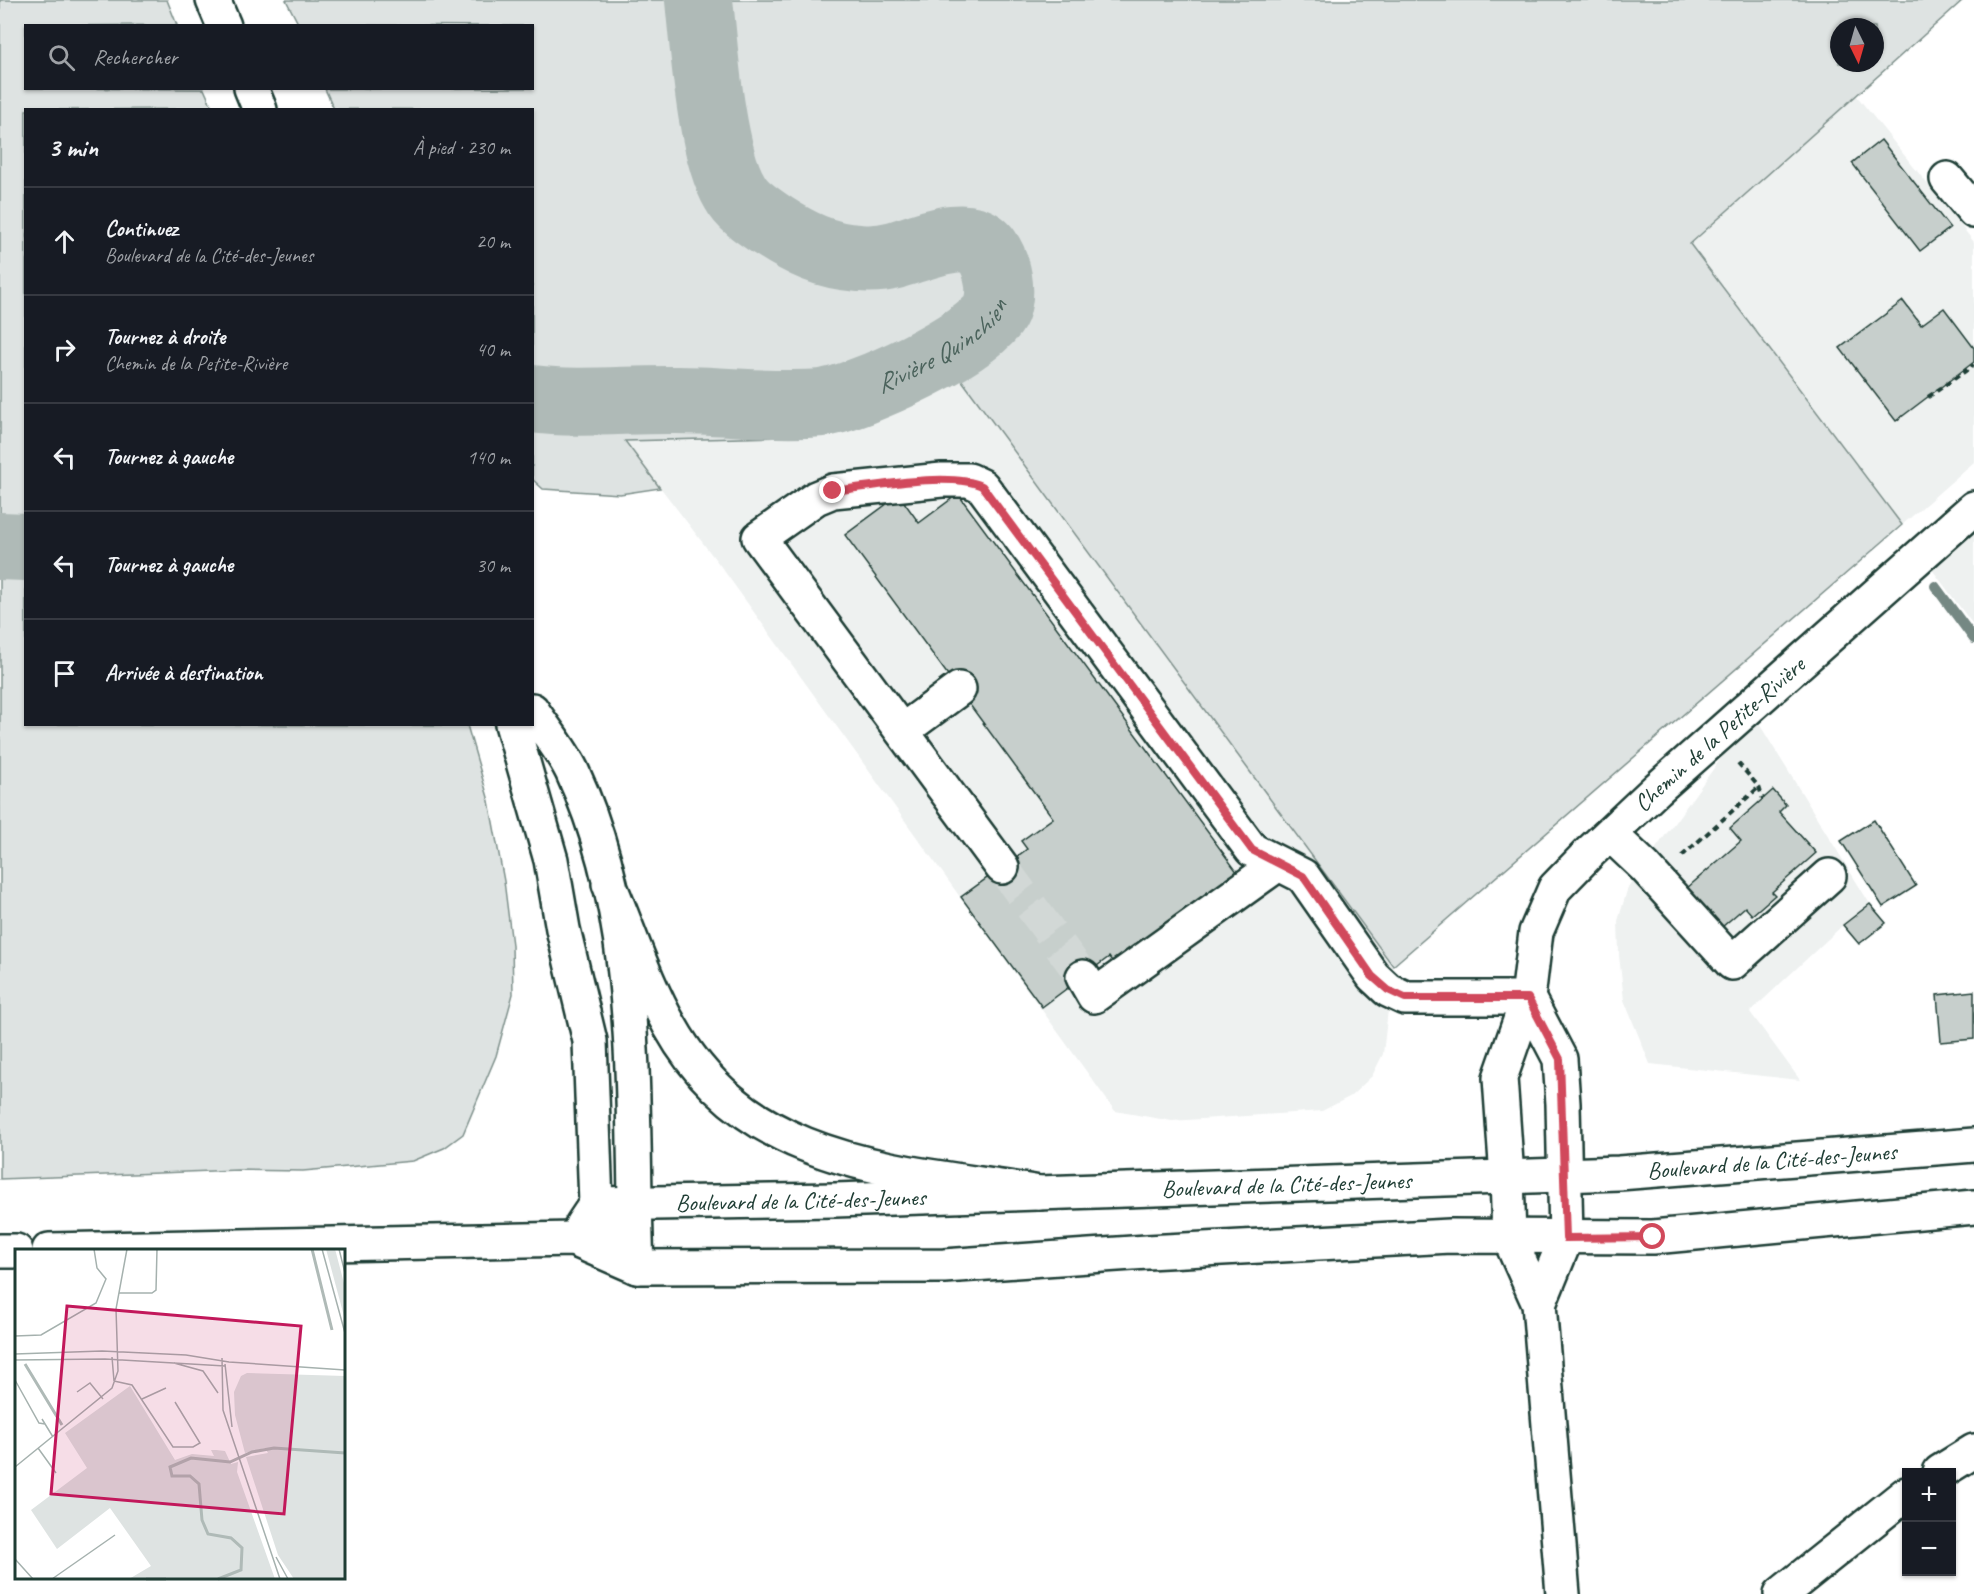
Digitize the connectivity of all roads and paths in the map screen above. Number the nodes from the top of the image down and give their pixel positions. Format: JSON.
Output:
{"nodes":[{"id":1,"x":213,"y":0,"type":"edge"},
{"id":2,"x":223,"y":24,"type":"edge"},
{"id":3,"x":251,"y":90,"type":"edge"},
{"id":4,"x":259,"y":108,"type":"edge"},
{"id":5,"x":1947,"y":179,"type":"dead end"},
{"id":6,"x":1974,"y":211,"type":"edge"},
{"id":7,"x":1974,"y":365,"type":"edge"},
{"id":8,"x":1928,"y":397,"type":"dead end"},
{"id":9,"x":1974,"y":508,"type":"edge"},
{"id":10,"x":959,"y":689,"type":"dead end"},
{"id":11,"x":534,"y":713,"type":"edge"},
{"id":12,"x":513,"y":726,"type":"edge"},
{"id":13,"x":902,"y":731,"type":"junction"},
{"id":14,"x":1733,"y":757,"type":"dead end"},
{"id":15,"x":1759,"y":787,"type":"junction"},
{"id":16,"x":1763,"y":799,"type":"dead end"},
{"id":17,"x":1610,"y":834,"type":"junction"},
{"id":18,"x":1691,"y":848,"type":"dead end"},
{"id":19,"x":1278,"y":864,"type":"junction"},
{"id":20,"x":1002,"y":867,"type":"tunnel mouth"},
{"id":21,"x":1829,"y":876,"type":"dead end"},
{"id":22,"x":609,"y":884,"type":"junction"},
{"id":23,"x":1083,"y":977,"type":"tunnel mouth"},
{"id":24,"x":1528,"y":998,"type":"junction"},
{"id":25,"x":1974,"y":1145,"type":"edge"},
{"id":26,"x":1564,"y":1174,"type":"junction"},
{"id":27,"x":1507,"y":1177,"type":"junction"},
{"id":28,"x":1039,"y":1193,"type":"junction"},
{"id":29,"x":634,"y":1203,"type":"junction"},
{"id":30,"x":596,"y":1204,"type":"junction"},
{"id":31,"x":1974,"y":1207,"type":"edge"},
{"id":32,"x":1509,"y":1237,"type":"junction"},
{"id":33,"x":1566,"y":1238,"type":"junction"},
{"id":34,"x":573,"y":1239,"type":"junction"},
{"id":35,"x":136,"y":1249,"type":"edge"},
{"id":36,"x":637,"y":1267,"type":"junction"},
{"id":37,"x":1539,"y":1304,"type":"junction"},
{"id":38,"x":1974,"y":1451,"type":"edge"},
{"id":39,"x":1948,"y":1468,"type":"edge"},
{"id":40,"x":1902,"y":1497,"type":"edge"},
{"id":41,"x":1563,"y":1594,"type":"edge"},
{"id":42,"x":1781,"y":1594,"type":"edge"}],
"edges":[{"from":1,"to":2,"type":"main road"},
{"from":3,"to":4,"type":"main road"},
{"from":5,"to":6,"type":"main road"},
{"from":7,"to":8,"type":"path"},
{"from":9,"to":17,"type":"main road","name":"Chemin de la Petite-Rivière"},
{"from":10,"to":13,"type":"main road"},
{"from":11,"to":22,"type":"main road"},
{"from":12,"to":30,"type":"main road"},
{"from":13,"to":19,"type":"main road"},
{"from":13,"to":20,"type":"main road"},
{"from":14,"to":15,"type":"path"},
{"from":15,"to":16,"type":"path"},
{"from":15,"to":18,"type":"path"},
{"from":17,"to":21,"type":"main road"},
{"from":17,"to":24,"type":"main road","name":"Chemin de la Petite-Rivière"},
{"from":19,"to":23,"type":"main road"},
{"from":19,"to":24,"type":"main road"},
{"from":22,"to":28,"type":"main road"},
{"from":22,"to":29,"type":"main road"},
{"from":24,"to":26,"type":"main road"},
{"from":24,"to":27,"type":"main road","name":"Chemin de la Petite-Rivière"},
{"from":25,"to":26,"type":"main road","name":"Boulevard de la Cité-des-Jeunes"},
{"from":26,"to":27,"type":"main road","name":"Boulevard de la Cité-des-Jeunes"},
{"from":26,"to":33,"type":"main road"},
{"from":27,"to":28,"type":"main road","name":"Boulevard de la Cité-des-Jeunes"},
{"from":27,"to":32,"type":"main road","name":"Chemin de la Petite-Rivière"},
{"from":28,"to":29,"type":"main road","name":"Boulevard de la Cité-des-Jeunes"},
{"from":29,"to":30,"type":"main road","name":"Boulevard de la Cité-des-Jeunes"},
{"from":29,"to":36,"type":"main road"},
{"from":30,"to":34,"type":"main road"},
{"from":30,"to":36,"type":"main road"},
{"from":31,"to":33,"type":"main road"},
{"from":32,"to":33,"type":"main road"},
{"from":32,"to":36,"type":"main road"},
{"from":32,"to":37,"type":"main road"},
{"from":33,"to":37,"type":"main road"},
{"from":34,"to":35,"type":"main road"},
{"from":34,"to":36,"type":"main road"},
{"from":37,"to":41,"type":"main road"},
{"from":38,"to":39,"type":"main road"},
{"from":40,"to":42,"type":"main road"}]}
